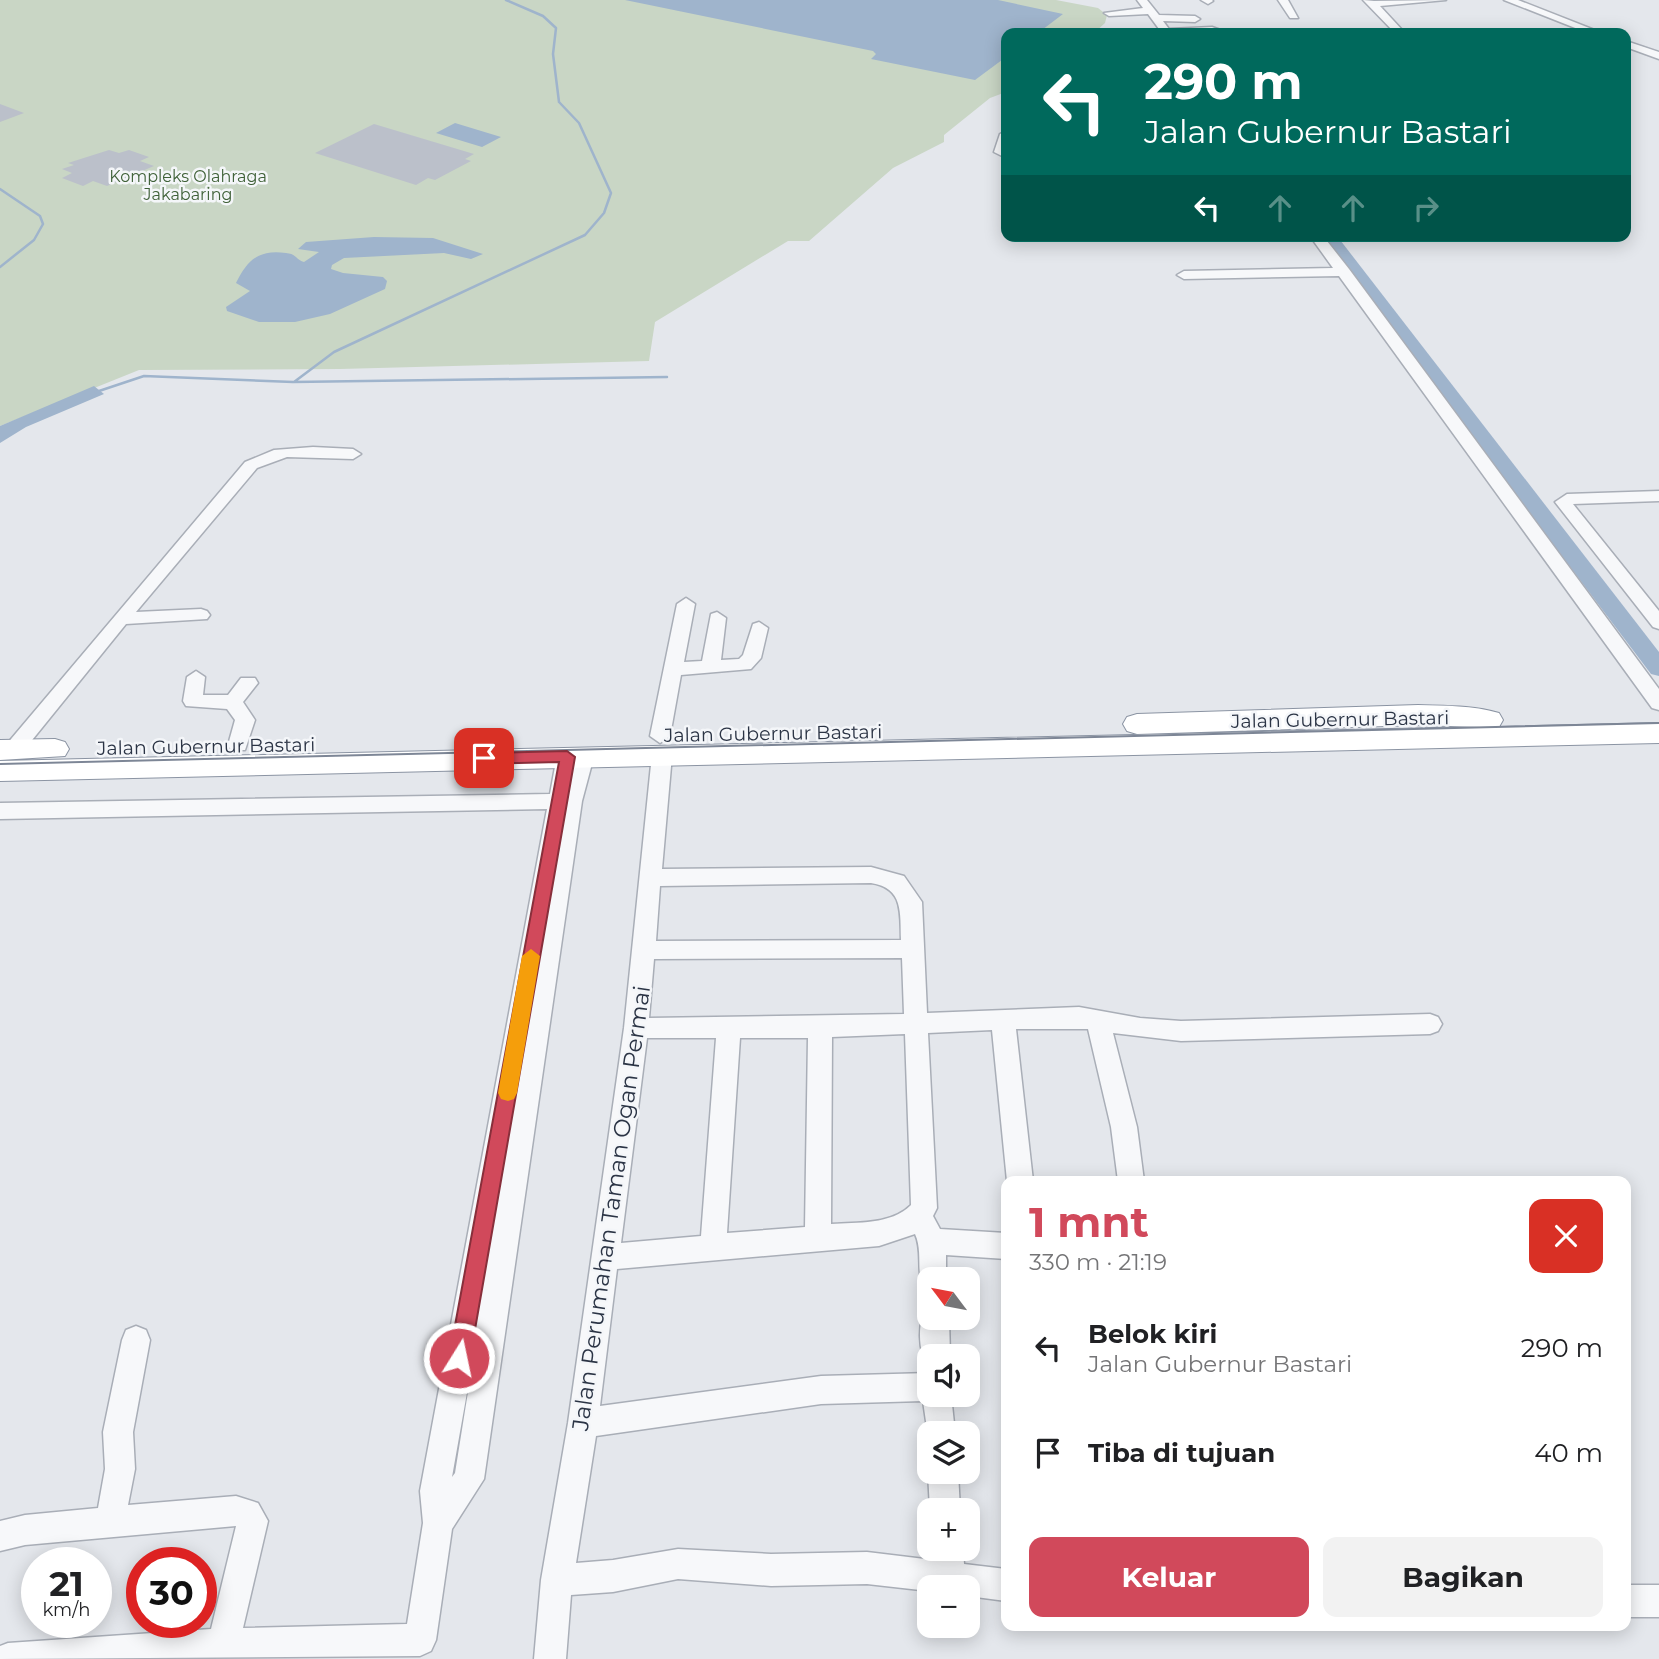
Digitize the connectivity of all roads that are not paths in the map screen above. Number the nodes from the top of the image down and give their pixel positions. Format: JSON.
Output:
{"nodes":[{"id":1,"x":1142,"y":0,"type":"edge"},
{"id":2,"x":1283,"y":0,"type":"edge"},
{"id":3,"x":1441,"y":0,"type":"edge"},
{"id":4,"x":1527,"y":0,"type":"edge"},
{"id":5,"x":1512,"y":1,"type":"edge"},
{"id":6,"x":1370,"y":2,"type":"edge"},
{"id":7,"x":1109,"y":13,"type":"dead end"},
{"id":8,"x":1143,"y":13,"type":"junction"},
{"id":9,"x":1294,"y":16,"type":"dead end"},
{"id":10,"x":1213,"y":22,"type":"dead end"},
{"id":11,"x":1161,"y":28,"type":"edge"},
{"id":12,"x":1395,"y":28,"type":"edge"},
{"id":13,"x":1584,"y":28,"type":"edge"},
{"id":14,"x":1631,"y":46,"type":"edge"},
{"id":15,"x":1659,"y":56,"type":"edge"},
{"id":16,"x":1321,"y":242,"type":"edge"},
{"id":17,"x":1344,"y":272,"type":"junction"},
{"id":18,"x":1184,"y":275,"type":"dead end"},
{"id":19,"x":353,"y":454,"type":"dead end"},
{"id":20,"x":1659,"y":496,"type":"edge"},
{"id":21,"x":686,"y":604,"type":"dead end"},
{"id":22,"x":201,"y":615,"type":"dead end"},
{"id":23,"x":121,"y":618,"type":"junction"},
{"id":24,"x":717,"y":618,"type":"dead end"},
{"id":25,"x":1659,"y":624,"type":"edge"},
{"id":26,"x":759,"y":628,"type":"dead end"},
{"id":27,"x":711,"y":666,"type":"junction"},
{"id":28,"x":673,"y":669,"type":"junction"},
{"id":29,"x":196,"y":677,"type":"dead end"},
{"id":30,"x":247,"y":683,"type":"dead end"},
{"id":31,"x":233,"y":702,"type":"junction"},
{"id":32,"x":1659,"y":703,"type":"edge"},
{"id":33,"x":1659,"y":733,"type":"edge"},
{"id":34,"x":238,"y":745,"type":"junction"},
{"id":35,"x":661,"y":745,"type":"junction"},
{"id":36,"x":4,"y":757,"type":"edge"},
{"id":37,"x":570,"y":779,"type":"junction"},
{"id":38,"x":0,"y":811,"type":"edge"},
{"id":39,"x":653,"y":878,"type":"junction"},
{"id":40,"x":913,"y":948,"type":"junction"},
{"id":41,"x":645,"y":950,"type":"junction"},
{"id":42,"x":1003,"y":1019,"type":"junction"},
{"id":43,"x":1098,"y":1019,"type":"junction"},
{"id":44,"x":914,"y":1022,"type":"junction"},
{"id":45,"x":1430,"y":1024,"type":"dead end"},
{"id":46,"x":820,"y":1027,"type":"junction"},
{"id":47,"x":636,"y":1028,"type":"junction"},
{"id":48,"x":729,"y":1028,"type":"junction"},
{"id":49,"x":1019,"y":1176,"type":"edge"},
{"id":50,"x":1131,"y":1176,"type":"edge"},
{"id":51,"x":920,"y":1217,"type":"junction"},
{"id":52,"x":818,"y":1240,"type":"junction"},
{"id":53,"x":932,"y":1241,"type":"junction"},
{"id":54,"x":1001,"y":1246,"type":"edge"},
{"id":55,"x":713,"y":1248,"type":"junction"},
{"id":56,"x":604,"y":1257,"type":"junction"},
{"id":57,"x":933,"y":1267,"type":"edge"},
{"id":58,"x":136,"y":1340,"type":"dead end"},
{"id":59,"x":917,"y":1387,"type":"edge"},
{"id":60,"x":583,"y":1423,"type":"junction"},
{"id":61,"x":110,"y":1523,"type":"junction"},
{"id":62,"x":0,"y":1536,"type":"edge"},
{"id":63,"x":948,"y":1563,"type":"edge"},
{"id":64,"x":558,"y":1580,"type":"junction"},
{"id":65,"x":1001,"y":1583,"type":"edge"},
{"id":66,"x":1631,"y":1601,"type":"edge"},
{"id":67,"x":1659,"y":1601,"type":"edge"},
{"id":68,"x":223,"y":1644,"type":"junction"},
{"id":69,"x":419,"y":1650,"type":"edge"},
{"id":70,"x":8,"y":1659,"type":"edge"},
{"id":71,"x":550,"y":1659,"type":"edge"}],
"edges":[{"from":1,"to":8,"type":"street"},
{"from":2,"to":9,"type":"street"},
{"from":3,"to":6,"type":"street"},
{"from":4,"to":5,"type":"street"},
{"from":5,"to":13,"type":"street"},
{"from":6,"to":12,"type":"street"},
{"from":7,"to":8,"type":"street"},
{"from":8,"to":10,"type":"street"},
{"from":8,"to":11,"type":"street"},
{"from":14,"to":15,"type":"street"},
{"from":16,"to":17,"type":"street"},
{"from":17,"to":18,"type":"street"},
{"from":17,"to":32,"type":"street"},
{"from":19,"to":23,"type":"street"},
{"from":20,"to":25,"type":"street"},
{"from":21,"to":28,"type":"street","name":"Jalan Perumahan Taman Ogan Permai"},
{"from":22,"to":23,"type":"street"},
{"from":23,"to":36,"type":"street"},
{"from":24,"to":27,"type":"street"},
{"from":26,"to":27,"type":"street"},
{"from":27,"to":28,"type":"street"},
{"from":28,"to":35,"type":"street","name":"Jalan Perumahan Taman Ogan Permai"},
{"from":29,"to":31,"type":"street"},
{"from":30,"to":31,"type":"street"},
{"from":31,"to":34,"type":"street"},
{"from":33,"to":35,"type":"highway","name":"Jalan Gubernur Bastari"},
{"from":34,"to":35,"type":"highway","name":"Jalan Gubernur Bastari"},
{"from":34,"to":36,"type":"highway","name":"Jalan Gubernur Bastari"},
{"from":35,"to":37,"type":"highway","name":"Jalan Gubernur Bastari"},
{"from":35,"to":39,"type":"street","name":"Jalan Perumahan Taman Ogan Permai"},
{"from":36,"to":37,"type":"highway","name":"Jalan Gubernur Bastari"},
{"from":37,"to":38,"type":"street"},
{"from":37,"to":69,"type":"street"},
{"from":39,"to":40,"type":"street"},
{"from":39,"to":41,"type":"street","name":"Jalan Perumahan Taman Ogan Permai"},
{"from":40,"to":41,"type":"street"},
{"from":40,"to":44,"type":"street"},
{"from":41,"to":47,"type":"street","name":"Jalan Perumahan Taman Ogan Permai"},
{"from":42,"to":43,"type":"street"},
{"from":42,"to":44,"type":"street"},
{"from":42,"to":49,"type":"street"},
{"from":43,"to":45,"type":"street"},
{"from":43,"to":50,"type":"street"},
{"from":44,"to":46,"type":"street"},
{"from":44,"to":51,"type":"street"},
{"from":46,"to":48,"type":"street"},
{"from":46,"to":52,"type":"street"},
{"from":47,"to":48,"type":"street"},
{"from":47,"to":56,"type":"street","name":"Jalan Perumahan Taman Ogan Permai"},
{"from":48,"to":55,"type":"street"},
{"from":51,"to":52,"type":"street"},
{"from":51,"to":53,"type":"street"},
{"from":52,"to":55,"type":"street"},
{"from":53,"to":54,"type":"street"},
{"from":53,"to":57,"type":"street"},
{"from":55,"to":56,"type":"street"},
{"from":56,"to":60,"type":"street","name":"Jalan Perumahan Taman Ogan Permai"},
{"from":58,"to":61,"type":"street"},
{"from":59,"to":60,"type":"street"},
{"from":60,"to":64,"type":"street","name":"Jalan Perumahan Taman Ogan Permai"},
{"from":61,"to":62,"type":"street"},
{"from":61,"to":68,"type":"street"},
{"from":63,"to":64,"type":"street"},
{"from":63,"to":65,"type":"street"},
{"from":64,"to":71,"type":"street","name":"Jalan Perumahan Taman Ogan Permai"},
{"from":66,"to":67,"type":"street"},
{"from":68,"to":69,"type":"street"},
{"from":68,"to":70,"type":"street"}]}
